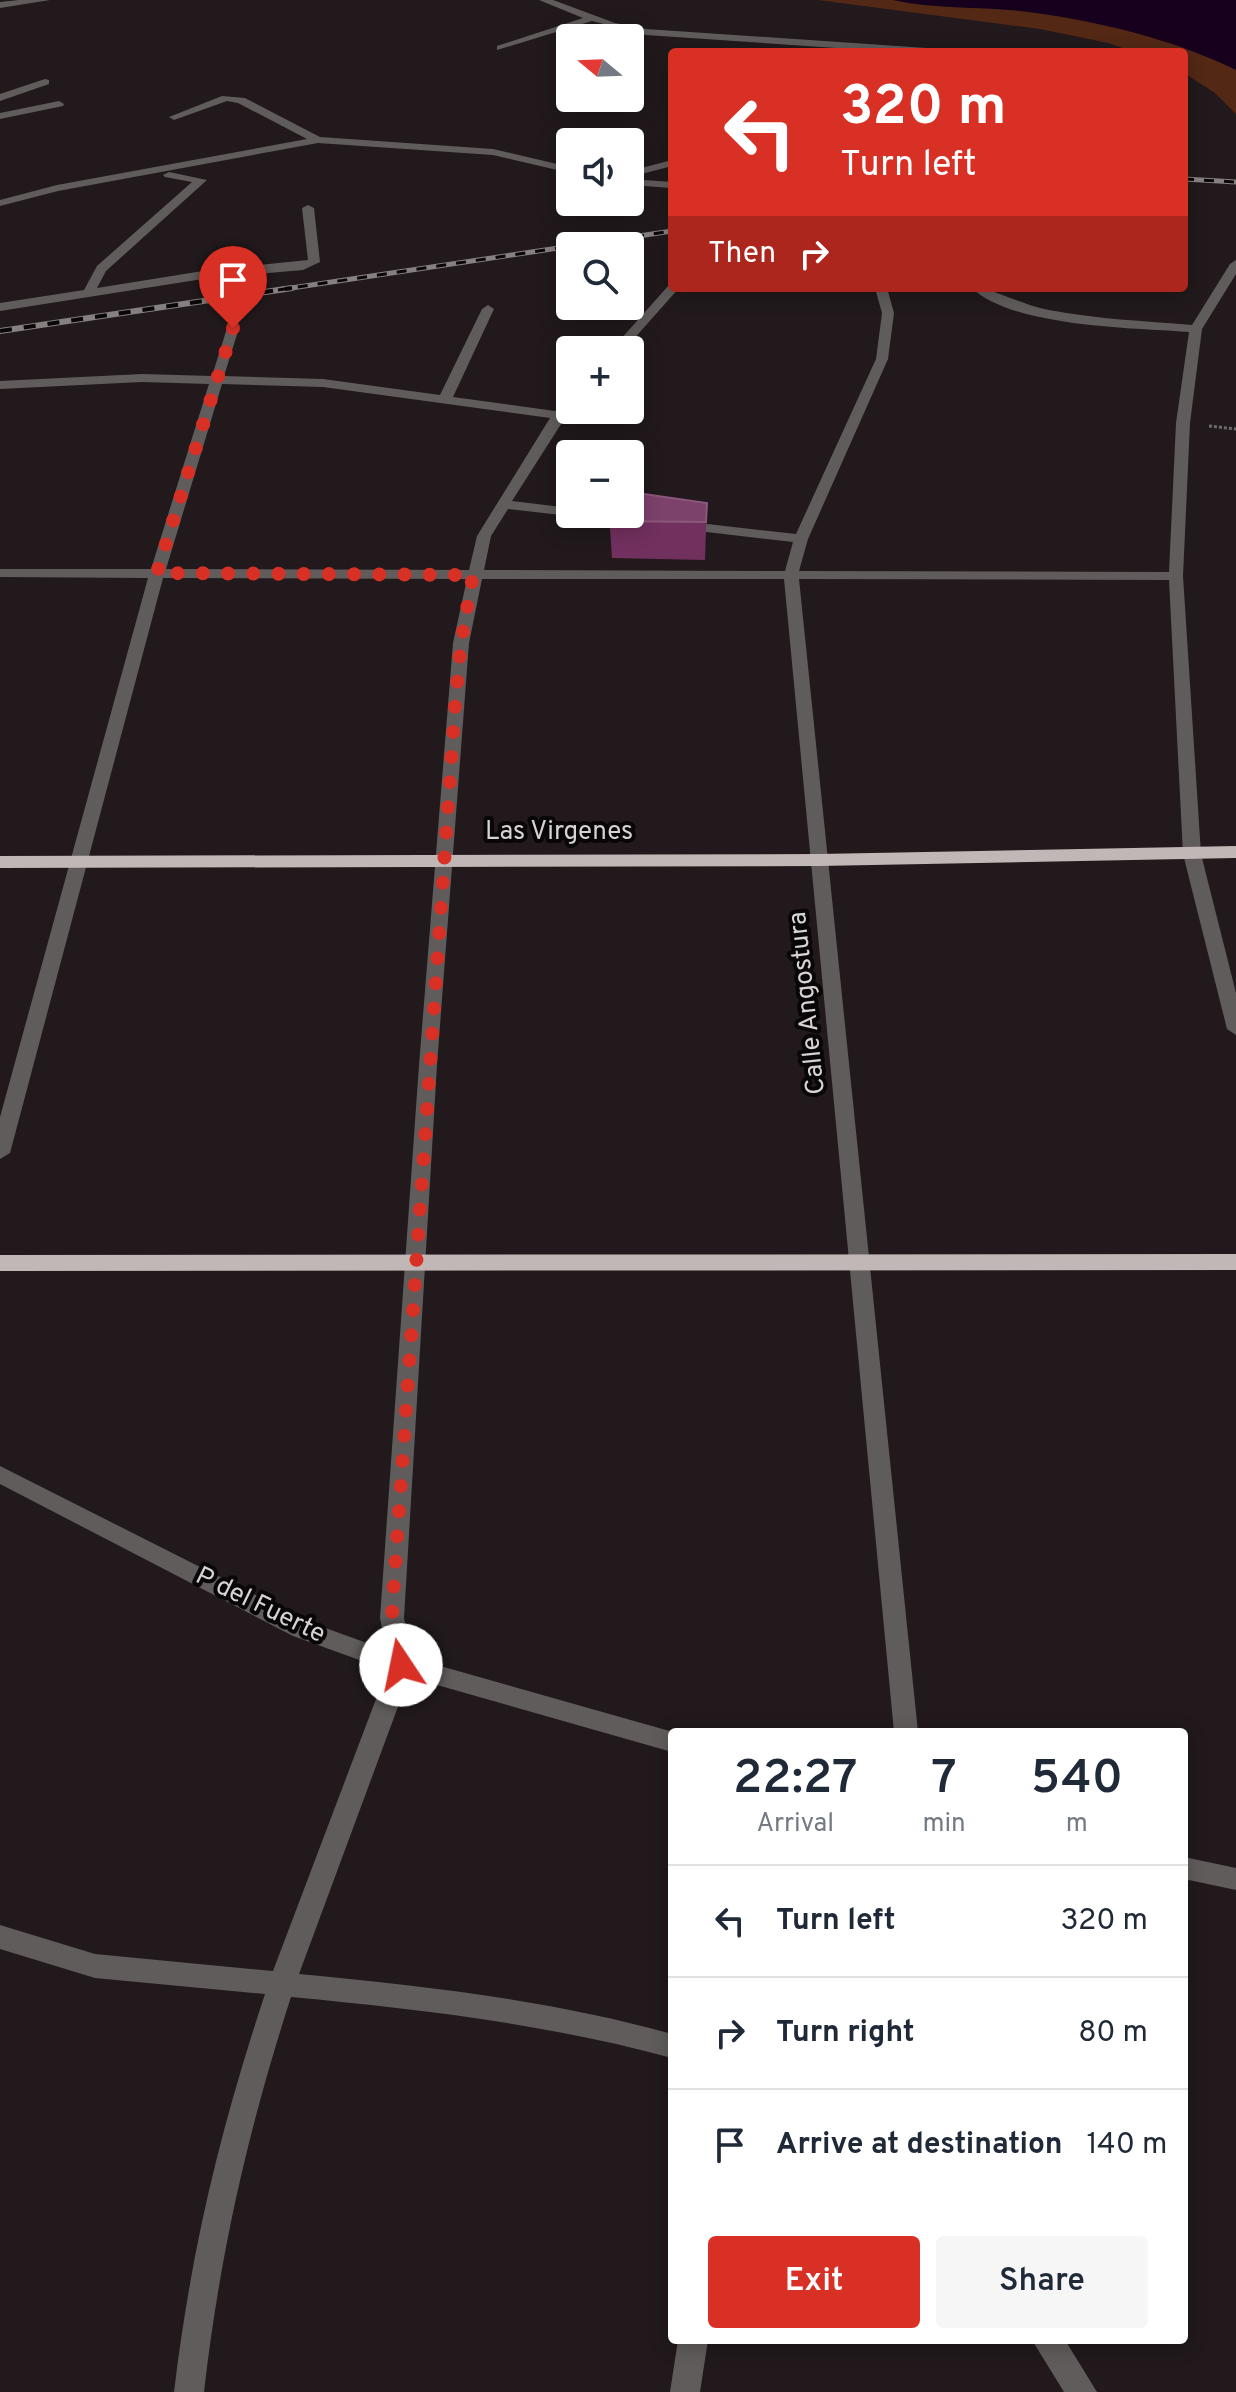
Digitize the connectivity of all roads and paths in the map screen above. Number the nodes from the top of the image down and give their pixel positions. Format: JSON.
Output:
{"nodes":[{"id":1,"x":45,"y":0,"type":"edge"},
{"id":2,"x":544,"y":0,"type":"edge"},
{"id":3,"x":0,"y":5,"type":"edge"},
{"id":4,"x":591,"y":18,"type":"junction"},
{"id":5,"x":501,"y":48,"type":"dead end"},
{"id":6,"x":882,"y":48,"type":"edge"},
{"id":7,"x":45,"y":82,"type":"dead end"},
{"id":8,"x":0,"y":98,"type":"edge"},
{"id":9,"x":59,"y":104,"type":"dead end"},
{"id":10,"x":0,"y":116,"type":"edge"},
{"id":11,"x":174,"y":117,"type":"dead end"},
{"id":12,"x":318,"y":140,"type":"junction"},
{"id":13,"x":668,"y":164,"type":"edge"},
{"id":14,"x":556,"y":167,"type":"edge"},
{"id":15,"x":644,"y":170,"type":"edge"},
{"id":16,"x":142,"y":173,"type":"junction"},
{"id":17,"x":644,"y":183,"type":"edge"},
{"id":18,"x":668,"y":185,"type":"edge"},
{"id":19,"x":0,"y":203,"type":"edge"},
{"id":20,"x":308,"y":208,"type":"dead end"},
{"id":21,"x":1236,"y":264,"type":"edge"},
{"id":22,"x":669,"y":292,"type":"edge"},
{"id":23,"x":882,"y":292,"type":"edge"},
{"id":24,"x":984,"y":292,"type":"edge"},
{"id":25,"x":87,"y":295,"type":"junction"},
{"id":26,"x":0,"y":307,"type":"edge"},
{"id":27,"x":488,"y":309,"type":"dead end"},
{"id":28,"x":233,"y":328,"type":"dead end"},
{"id":29,"x":1196,"y":329,"type":"junction"},
{"id":30,"x":630,"y":336,"type":"edge"},
{"id":31,"x":216,"y":378,"type":"junction"},
{"id":32,"x":0,"y":385,"type":"edge"},
{"id":33,"x":445,"y":399,"type":"junction"},
{"id":34,"x":556,"y":408,"type":"edge"},
{"id":35,"x":556,"y":421,"type":"edge"},
{"id":36,"x":501,"y":504,"type":"junction"},
{"id":37,"x":556,"y":510,"type":"edge"},
{"id":38,"x":644,"y":521,"type":"edge"},
{"id":39,"x":801,"y":539,"type":"junction"},
{"id":40,"x":0,"y":573,"type":"edge"},
{"id":41,"x":157,"y":573,"type":"junction"},
{"id":42,"x":791,"y":574,"type":"junction"},
{"id":43,"x":473,"y":575,"type":"junction"},
{"id":44,"x":1176,"y":576,"type":"junction"},
{"id":45,"x":1236,"y":852,"type":"edge"},
{"id":46,"x":1192,"y":854,"type":"junction"},
{"id":47,"x":445,"y":860,"type":"junction"},
{"id":48,"x":819,"y":860,"type":"junction"},
{"id":49,"x":0,"y":862,"type":"edge"},
{"id":50,"x":81,"y":862,"type":"junction"},
{"id":51,"x":1236,"y":1029,"type":"edge"},
{"id":52,"x":0,"y":1153,"type":"edge"},
{"id":53,"x":1236,"y":1262,"type":"edge"},
{"id":54,"x":0,"y":1263,"type":"edge"},
{"id":55,"x":415,"y":1264,"type":"junction"},
{"id":56,"x":860,"y":1264,"type":"junction"},
{"id":57,"x":0,"y":1474,"type":"edge"},
{"id":58,"x":401,"y":1665,"type":"junction"},
{"id":59,"x":906,"y":1728,"type":"edge"},
{"id":60,"x":668,"y":1741,"type":"edge"},
{"id":61,"x":1188,"y":1869,"type":"edge"},
{"id":62,"x":1236,"y":1879,"type":"edge"},
{"id":63,"x":0,"y":1937,"type":"edge"},
{"id":64,"x":281,"y":1983,"type":"junction"},
{"id":65,"x":668,"y":2045,"type":"edge"},
{"id":66,"x":692,"y":2344,"type":"edge"},
{"id":67,"x":1050,"y":2344,"type":"edge"},
{"id":68,"x":189,"y":2392,"type":"edge"},
{"id":69,"x":685,"y":2392,"type":"edge"},
{"id":70,"x":1082,"y":2392,"type":"edge"}],
"edges":[{"from":1,"to":3,"type":"street"},
{"from":2,"to":4,"type":"street"},
{"from":4,"to":5,"type":"street"},
{"from":4,"to":6,"type":"street"},
{"from":7,"to":8,"type":"street"},
{"from":9,"to":10,"type":"street"},
{"from":11,"to":12,"type":"street"},
{"from":12,"to":14,"type":"street"},
{"from":12,"to":16,"type":"street"},
{"from":13,"to":15,"type":"street"},
{"from":16,"to":19,"type":"street"},
{"from":16,"to":25,"type":"street"},
{"from":17,"to":18,"type":"street"},
{"from":20,"to":25,"type":"street"},
{"from":21,"to":29,"type":"street"},
{"from":22,"to":30,"type":"street"},
{"from":23,"to":39,"type":"street","name":"Calle Angostura"},
{"from":24,"to":29,"type":"street"},
{"from":25,"to":26,"type":"street"},
{"from":27,"to":33,"type":"street"},
{"from":28,"to":31,"type":"street"},
{"from":29,"to":44,"type":"street"},
{"from":31,"to":32,"type":"street"},
{"from":31,"to":33,"type":"street"},
{"from":31,"to":41,"type":"street"},
{"from":33,"to":34,"type":"street"},
{"from":35,"to":36,"type":"street"},
{"from":36,"to":37,"type":"street"},
{"from":36,"to":43,"type":"street"},
{"from":38,"to":39,"type":"street"},
{"from":39,"to":42,"type":"street","name":"Calle Angostura"},
{"from":40,"to":41,"type":"street"},
{"from":41,"to":43,"type":"street"},
{"from":41,"to":50,"type":"street"},
{"from":42,"to":43,"type":"street"},
{"from":42,"to":44,"type":"street"},
{"from":42,"to":48,"type":"street","name":"Calle Angostura"},
{"from":43,"to":47,"type":"street"},
{"from":44,"to":46,"type":"street"},
{"from":45,"to":46,"type":"highway","name":"Las Virgenes"},
{"from":46,"to":48,"type":"highway","name":"Las Virgenes"},
{"from":46,"to":51,"type":"street"},
{"from":47,"to":48,"type":"highway","name":"Las Virgenes"},
{"from":47,"to":50,"type":"highway","name":"Las Virgenes"},
{"from":47,"to":55,"type":"street"},
{"from":48,"to":56,"type":"street","name":"Calle Angostura"},
{"from":49,"to":50,"type":"highway","name":"Las Virgenes"},
{"from":50,"to":52,"type":"street"},
{"from":53,"to":56,"type":"highway"},
{"from":54,"to":55,"type":"highway"},
{"from":55,"to":56,"type":"highway"},
{"from":55,"to":58,"type":"street"},
{"from":56,"to":59,"type":"street","name":"Calle Angostura"},
{"from":57,"to":58,"type":"street","name":"P del Fuerte"},
{"from":58,"to":60,"type":"street","name":"P del Fuerte"},
{"from":58,"to":64,"type":"street"},
{"from":61,"to":62,"type":"street"},
{"from":63,"to":64,"type":"street"},
{"from":64,"to":65,"type":"street"},
{"from":64,"to":68,"type":"street"},
{"from":66,"to":69,"type":"street"},
{"from":67,"to":70,"type":"street"}]}
